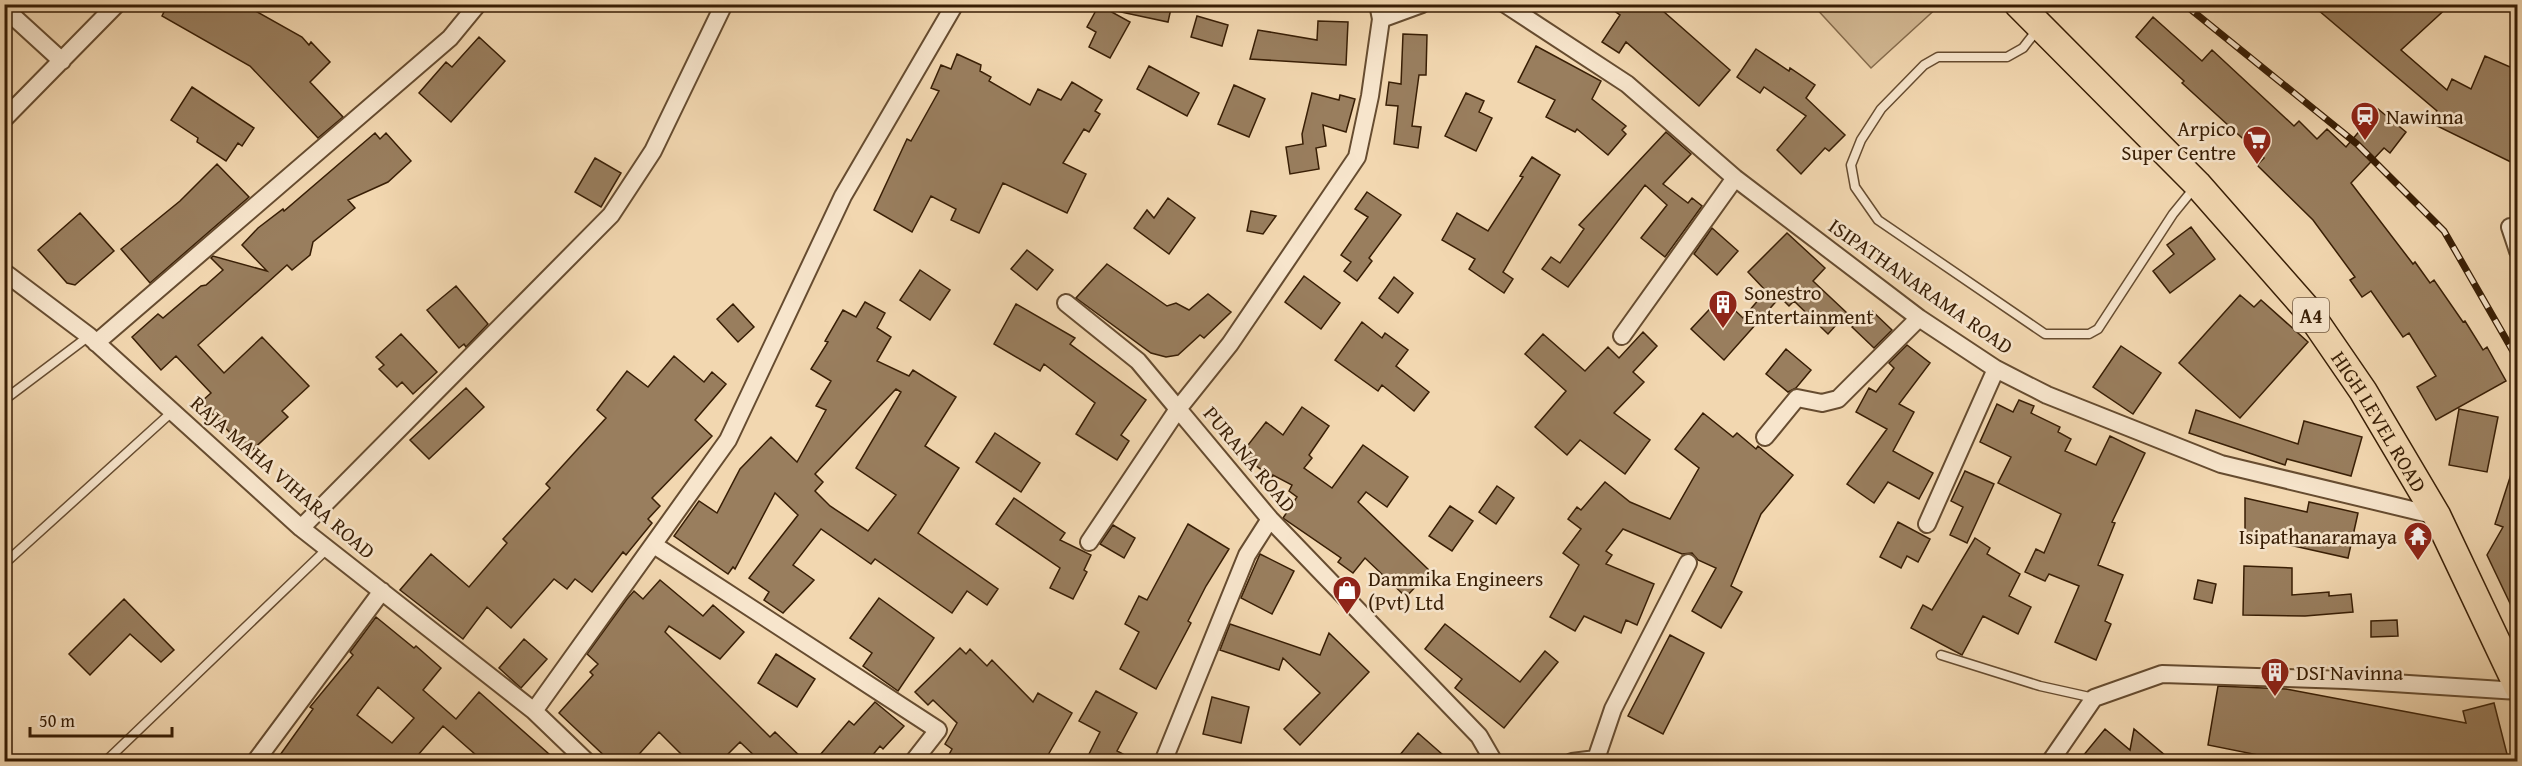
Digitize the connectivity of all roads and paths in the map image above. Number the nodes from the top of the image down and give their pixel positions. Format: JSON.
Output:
{"nodes":[{"id":1,"x":117,"y":4,"type":"edge"},
{"id":2,"x":478,"y":4,"type":"edge"},
{"id":3,"x":724,"y":4,"type":"edge"},
{"id":4,"x":955,"y":4,"type":"edge"},
{"id":5,"x":1422,"y":4,"type":"edge"},
{"id":6,"x":1505,"y":4,"type":"edge"},
{"id":7,"x":2018,"y":4,"type":"edge"},
{"id":8,"x":4,"y":8,"type":"edge"},
{"id":9,"x":1379,"y":12,"type":"edge"},
{"id":10,"x":2040,"y":26,"type":"junction"},
{"id":11,"x":62,"y":61,"type":"junction"},
{"id":12,"x":4,"y":120,"type":"edge"},
{"id":13,"x":1736,"y":178,"type":"junction"},
{"id":14,"x":2197,"y":184,"type":"junction"},
{"id":15,"x":2510,"y":227,"type":"dead end"},
{"id":16,"x":2517,"y":251,"type":"edge"},
{"id":17,"x":4,"y":272,"type":"edge"},
{"id":18,"x":1066,"y":303,"type":"dead end"},
{"id":19,"x":1919,"y":318,"type":"junction"},
{"id":20,"x":1622,"y":336,"type":"dead end"},
{"id":21,"x":93,"y":340,"type":"junction"},
{"id":22,"x":1996,"y":369,"type":"junction"},
{"id":23,"x":4,"y":400,"type":"edge"},
{"id":24,"x":1178,"y":409,"type":"junction"},
{"id":25,"x":173,"y":411,"type":"junction"},
{"id":26,"x":1765,"y":437,"type":"dead end"},
{"id":27,"x":2437,"y":516,"type":"junction"},
{"id":28,"x":1270,"y":519,"type":"junction"},
{"id":29,"x":1927,"y":524,"type":"dead end"},
{"id":30,"x":301,"y":528,"type":"junction"},
{"id":31,"x":1089,"y":542,"type":"dead end"},
{"id":32,"x":654,"y":544,"type":"junction"},
{"id":33,"x":327,"y":549,"type":"junction"},
{"id":34,"x":4,"y":564,"type":"edge"},
{"id":35,"x":1688,"y":564,"type":"dead end"},
{"id":36,"x":382,"y":591,"type":"junction"},
{"id":37,"x":1941,"y":655,"type":"dead end"},
{"id":38,"x":2517,"y":689,"type":"edge"},
{"id":39,"x":2094,"y":698,"type":"junction"},
{"id":40,"x":534,"y":711,"type":"junction"},
{"id":41,"x":1596,"y":760,"type":"edge"},
{"id":42,"x":105,"y":762,"type":"edge"},
{"id":43,"x":255,"y":762,"type":"edge"},
{"id":44,"x":587,"y":762,"type":"edge"},
{"id":45,"x":913,"y":762,"type":"edge"},
{"id":46,"x":1163,"y":762,"type":"edge"},
{"id":47,"x":1494,"y":762,"type":"edge"},
{"id":48,"x":1572,"y":762,"type":"edge"},
{"id":49,"x":2050,"y":762,"type":"edge"}],
"edges":[{"from":1,"to":11,"type":"street"},
{"from":2,"to":21,"type":"street"},
{"from":3,"to":30,"type":"street"},
{"from":4,"to":32,"type":"street"},
{"from":5,"to":9,"type":"street"},
{"from":6,"to":13,"type":"street","name":"ISIPATHANARAMA ROAD"},
{"from":7,"to":10,"type":"highway","name":"HIGH LEVEL ROAD","number":"A4"},
{"from":8,"to":11,"type":"street"},
{"from":9,"to":24,"type":"street","name":"PURANA ROAD"},
{"from":10,"to":14,"type":"highway","name":"HIGH LEVEL ROAD","number":"A4"},
{"from":10,"to":14,"type":"lane"},
{"from":11,"to":12,"type":"street"},
{"from":13,"to":19,"type":"street","name":"ISIPATHANARAMA ROAD"},
{"from":13,"to":20,"type":"street"},
{"from":14,"to":27,"type":"highway","name":"HIGH LEVEL ROAD","number":"A4"},
{"from":15,"to":16,"type":"street"},
{"from":17,"to":21,"type":"street","name":"RAJA MAHA VIHARA ROAD"},
{"from":18,"to":24,"type":"street"},
{"from":19,"to":22,"type":"street","name":"ISIPATHANARAMA ROAD"},
{"from":19,"to":26,"type":"street"},
{"from":21,"to":23,"type":"lane"},
{"from":21,"to":25,"type":"street","name":"RAJA MAHA VIHARA ROAD"},
{"from":22,"to":27,"type":"street","name":"ISIPATHANARAMA ROAD"},
{"from":22,"to":29,"type":"street"},
{"from":24,"to":28,"type":"street","name":"PURANA ROAD"},
{"from":24,"to":31,"type":"street"},
{"from":25,"to":30,"type":"street","name":"RAJA MAHA VIHARA ROAD"},
{"from":25,"to":34,"type":"lane"},
{"from":27,"to":38,"type":"highway","name":"HIGH LEVEL ROAD","number":"A4"},
{"from":28,"to":46,"type":"street"},
{"from":28,"to":47,"type":"street","name":"PURANA ROAD"},
{"from":30,"to":33,"type":"street","name":"RAJA MAHA VIHARA ROAD"},
{"from":32,"to":40,"type":"street"},
{"from":32,"to":45,"type":"street"},
{"from":33,"to":36,"type":"street","name":"RAJA MAHA VIHARA ROAD"},
{"from":33,"to":42,"type":"lane"},
{"from":35,"to":41,"type":"street"},
{"from":36,"to":40,"type":"street","name":"RAJA MAHA VIHARA ROAD"},
{"from":36,"to":43,"type":"street"},
{"from":37,"to":39,"type":"lane"},
{"from":38,"to":39,"type":"street"},
{"from":39,"to":49,"type":"street"},
{"from":40,"to":44,"type":"street","name":"RAJA MAHA VIHARA ROAD"},
{"from":41,"to":48,"type":"street"}]}
